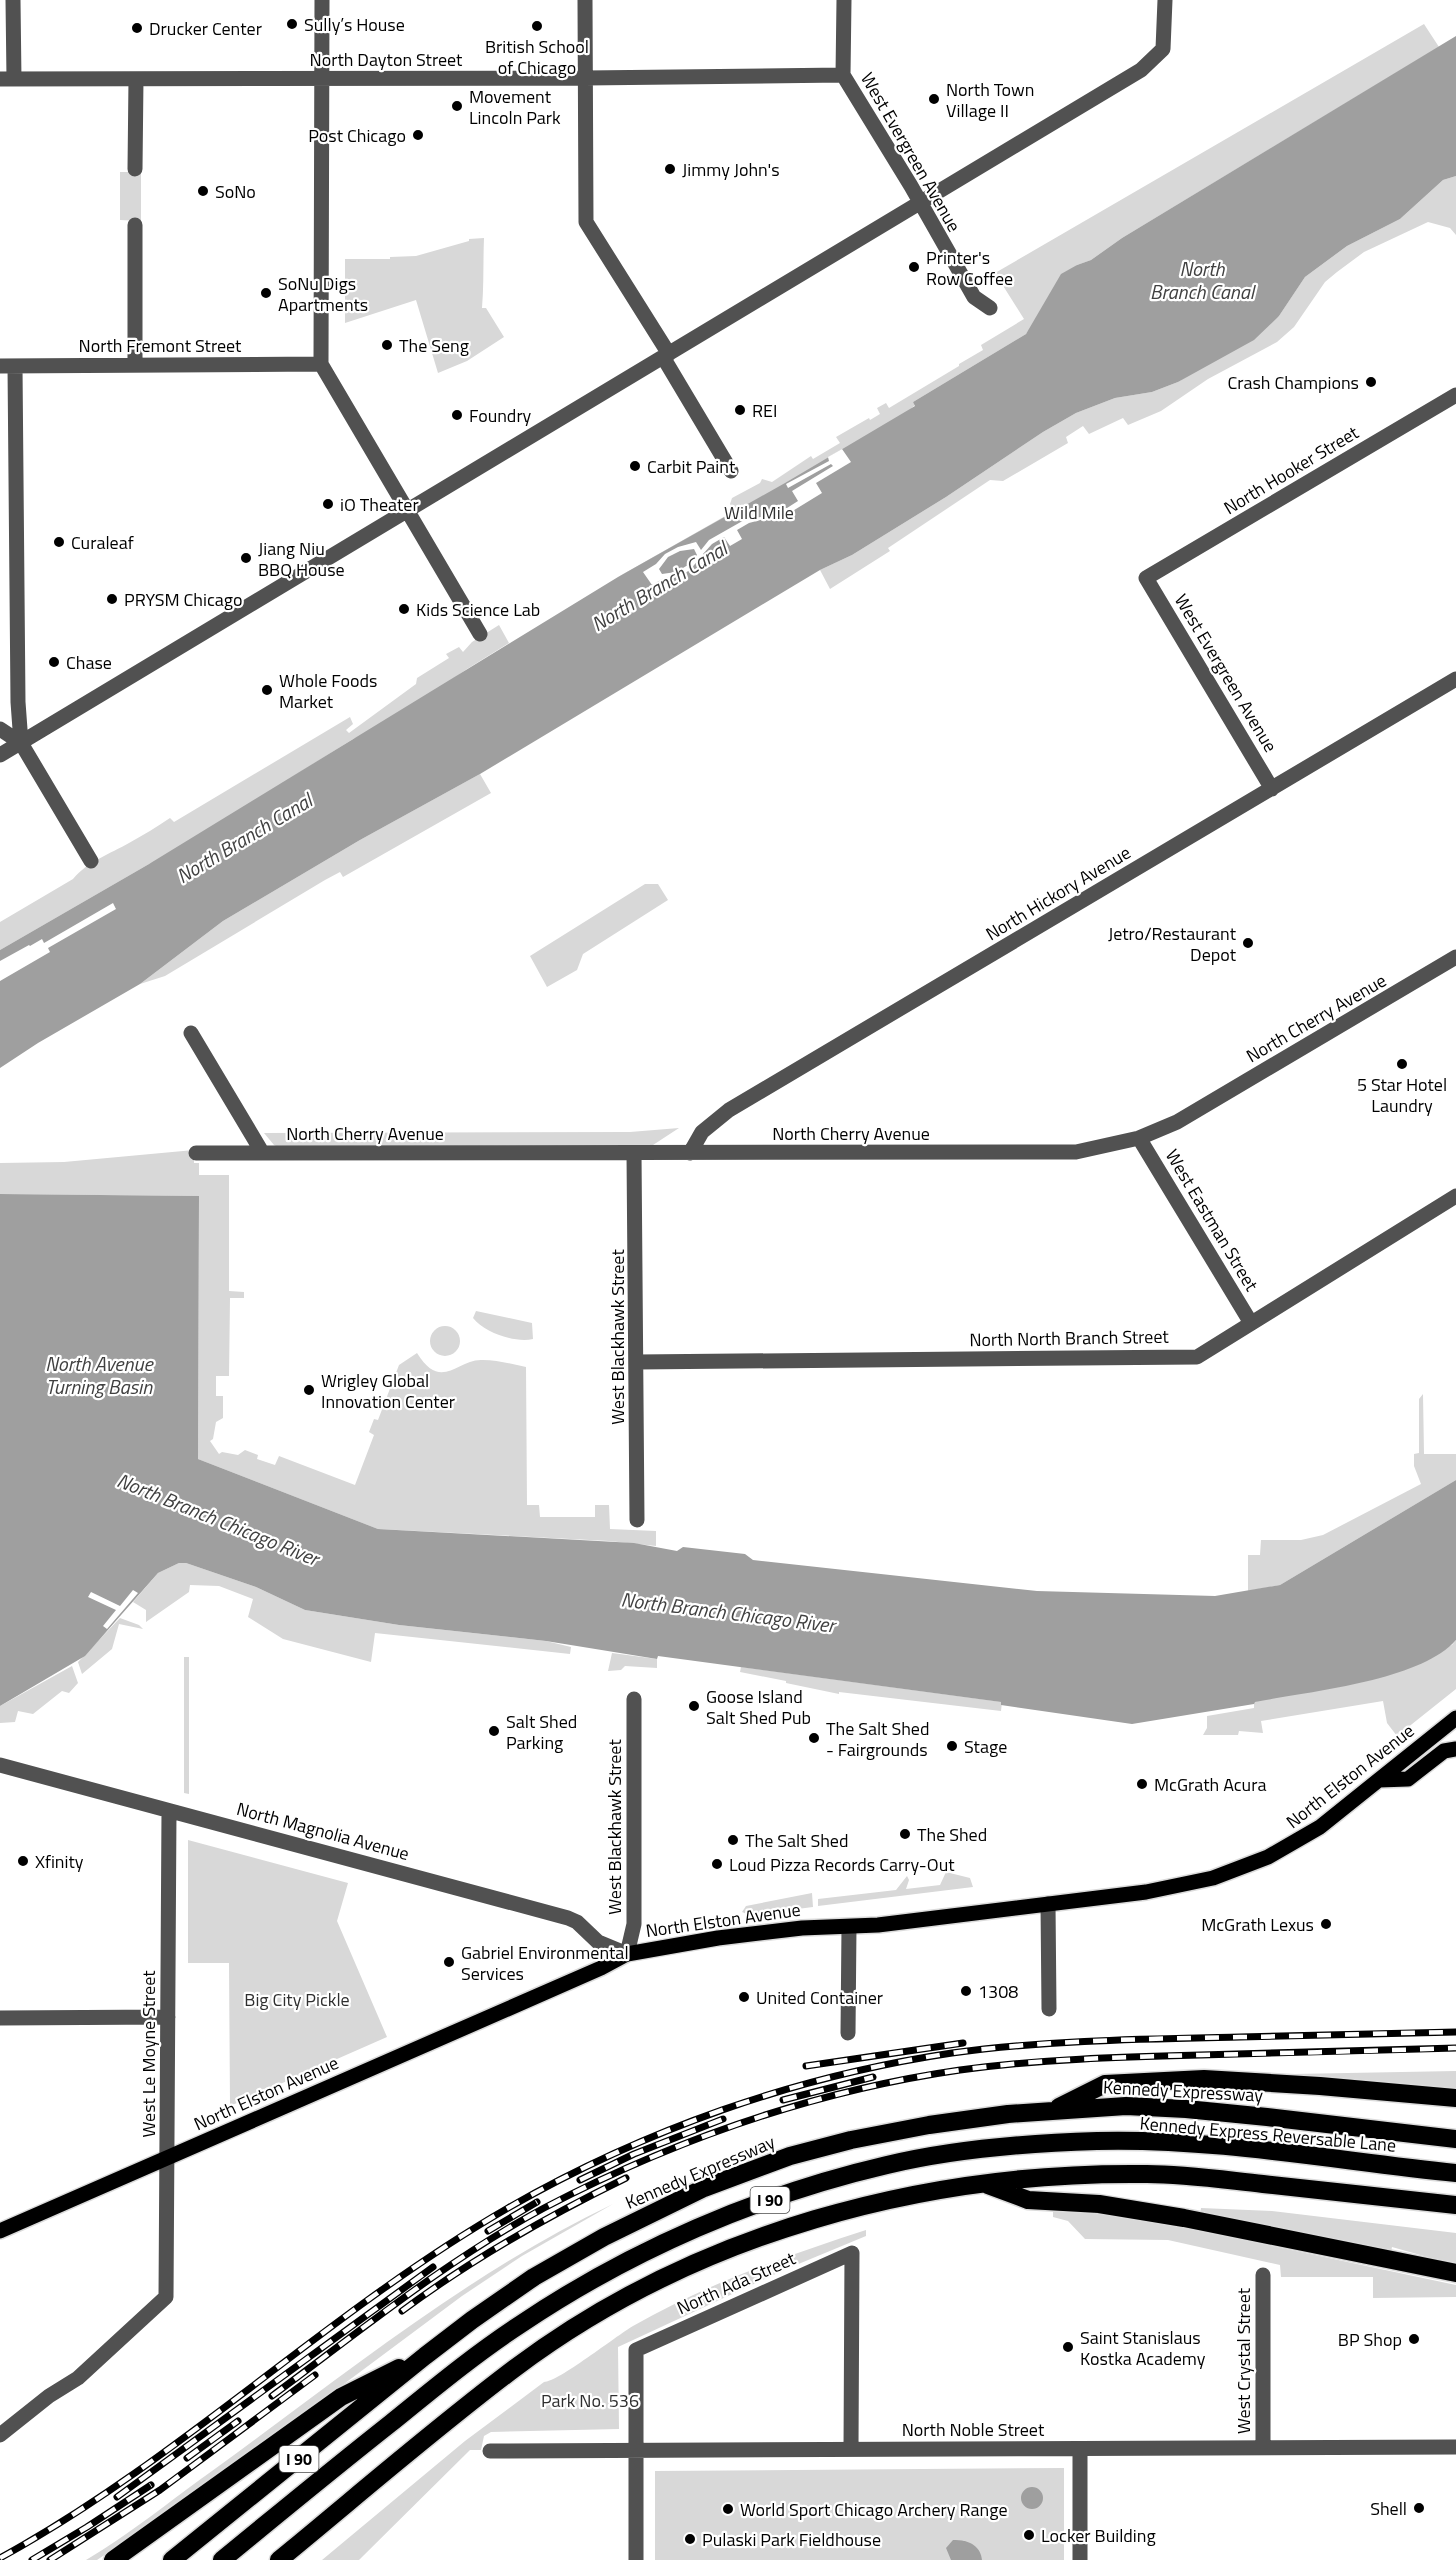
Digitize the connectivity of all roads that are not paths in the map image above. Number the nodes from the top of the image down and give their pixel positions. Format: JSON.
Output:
{"nodes":[{"id":1,"x":14,"y":0,"type":"edge"},
{"id":2,"x":322,"y":0,"type":"edge"},
{"id":3,"x":585,"y":0,"type":"edge"},
{"id":4,"x":844,"y":0,"type":"edge"},
{"id":5,"x":1165,"y":0,"type":"edge"},
{"id":6,"x":843,"y":75,"type":"junction"},
{"id":7,"x":585,"y":78,"type":"junction"},
{"id":8,"x":136,"y":79,"type":"junction"},
{"id":9,"x":321,"y":79,"type":"junction"},
{"id":10,"x":7,"y":80,"type":"edge"},
{"id":11,"x":135,"y":169,"type":"dead end"},
{"id":12,"x":920,"y":203,"type":"junction"},
{"id":13,"x":135,"y":225,"type":"dead end"},
{"id":14,"x":990,"y":308,"type":"dead end"},
{"id":15,"x":666,"y":355,"type":"junction"},
{"id":16,"x":321,"y":363,"type":"junction"},
{"id":17,"x":135,"y":365,"type":"junction"},
{"id":18,"x":7,"y":366,"type":"edge"},
{"id":19,"x":1456,"y":395,"type":"edge"},
{"id":20,"x":731,"y":471,"type":"dead end"},
{"id":21,"x":407,"y":511,"type":"junction"},
{"id":22,"x":1146,"y":578,"type":"joint"},
{"id":23,"x":480,"y":634,"type":"dead end"},
{"id":24,"x":1456,"y":679,"type":"edge"},
{"id":25,"x":0,"y":729,"type":"edge"},
{"id":26,"x":21,"y":743,"type":"junction"},
{"id":27,"x":0,"y":755,"type":"edge"},
{"id":28,"x":1272,"y":789,"type":"junction"},
{"id":29,"x":91,"y":861,"type":"dead end"},
{"id":30,"x":1456,"y":957,"type":"edge"},
{"id":31,"x":191,"y":1034,"type":"dead end"},
{"id":32,"x":1139,"y":1138,"type":"junction"},
{"id":33,"x":262,"y":1152,"type":"junction"},
{"id":34,"x":196,"y":1153,"type":"dead end"},
{"id":35,"x":634,"y":1153,"type":"junction"},
{"id":36,"x":690,"y":1153,"type":"junction"},
{"id":37,"x":1456,"y":1196,"type":"edge"},
{"id":38,"x":1251,"y":1323,"type":"junction"},
{"id":39,"x":637,"y":1362,"type":"junction"},
{"id":40,"x":637,"y":1520,"type":"dead end"},
{"id":41,"x":633,"y":1699,"type":"dead end"},
{"id":42,"x":1456,"y":1718,"type":"edge"},
{"id":43,"x":1456,"y":1749,"type":"edge"},
{"id":44,"x":0,"y":1765,"type":"edge"},
{"id":45,"x":1379,"y":1780,"type":"junction"},
{"id":46,"x":169,"y":1811,"type":"junction"},
{"id":47,"x":1048,"y":1904,"type":"junction"},
{"id":48,"x":849,"y":1927,"type":"junction"},
{"id":49,"x":627,"y":1954,"type":"junction"},
{"id":50,"x":1049,"y":2009,"type":"dead end"},
{"id":51,"x":168,"y":2017,"type":"junction"},
{"id":52,"x":0,"y":2018,"type":"edge"},
{"id":53,"x":848,"y":2033,"type":"dead end"},
{"id":54,"x":1456,"y":2098,"type":"edge"},
{"id":55,"x":1054,"y":2109,"type":"junction"},
{"id":56,"x":1456,"y":2139,"type":"edge"},
{"id":57,"x":167,"y":2159,"type":"junction"},
{"id":58,"x":1456,"y":2173,"type":"edge"},
{"id":59,"x":984,"y":2184,"type":"junction"},
{"id":60,"x":1456,"y":2205,"type":"edge"},
{"id":61,"x":0,"y":2231,"type":"edge"},
{"id":62,"x":1456,"y":2273,"type":"edge"},
{"id":63,"x":1263,"y":2275,"type":"dead end"},
{"id":64,"x":425,"y":2356,"type":"junction"},
{"id":65,"x":0,"y":2435,"type":"edge"},
{"id":66,"x":1456,"y":2447,"type":"edge"},
{"id":67,"x":1263,"y":2448,"type":"junction"},
{"id":68,"x":1080,"y":2449,"type":"junction"},
{"id":69,"x":636,"y":2450,"type":"junction"},
{"id":70,"x":851,"y":2450,"type":"junction"},
{"id":71,"x":489,"y":2451,"type":"dead end"},
{"id":72,"x":112,"y":2560,"type":"edge"},
{"id":73,"x":172,"y":2560,"type":"edge"},
{"id":74,"x":222,"y":2560,"type":"edge"},
{"id":75,"x":279,"y":2560,"type":"edge"},
{"id":76,"x":636,"y":2560,"type":"edge"},
{"id":77,"x":1080,"y":2560,"type":"edge"}],
"edges":[{"from":1,"to":10,"type":"street"},
{"from":2,"to":9,"type":"street"},
{"from":3,"to":7,"type":"street"},
{"from":4,"to":6,"type":"street","name":"West Evergreen Avenue"},
{"from":5,"to":12,"type":"street"},
{"from":6,"to":7,"type":"street","name":"North Dayton Street"},
{"from":6,"to":12,"type":"street","name":"West Evergreen Avenue"},
{"from":7,"to":9,"type":"street","name":"North Dayton Street"},
{"from":7,"to":15,"type":"street"},
{"from":8,"to":9,"type":"street","name":"North Dayton Street"},
{"from":8,"to":10,"type":"street","name":"North Dayton Street"},
{"from":8,"to":11,"type":"street"},
{"from":9,"to":16,"type":"street"},
{"from":12,"to":14,"type":"street","name":"West Evergreen Avenue"},
{"from":12,"to":15,"type":"street"},
{"from":13,"to":17,"type":"street"},
{"from":15,"to":20,"type":"street"},
{"from":15,"to":21,"type":"street"},
{"from":16,"to":17,"type":"street","name":"North Fremont Street"},
{"from":16,"to":21,"type":"street"},
{"from":17,"to":18,"type":"street","name":"North Fremont Street"},
{"from":18,"to":26,"type":"street"},
{"from":19,"to":22,"type":"street","name":"North Hooker Street"},
{"from":21,"to":23,"type":"street"},
{"from":21,"to":26,"type":"street"},
{"from":22,"to":28,"type":"street","name":"West Evergreen Avenue"},
{"from":24,"to":28,"type":"street","name":"North Hickory Avenue"},
{"from":25,"to":26,"type":"street"},
{"from":26,"to":27,"type":"street"},
{"from":26,"to":29,"type":"street"},
{"from":28,"to":36,"type":"street","name":"North Hickory Avenue"},
{"from":30,"to":32,"type":"street","name":"North Cherry Avenue"},
{"from":31,"to":33,"type":"street"},
{"from":32,"to":36,"type":"street","name":"North Cherry Avenue"},
{"from":32,"to":38,"type":"street","name":"West Eastman Street"},
{"from":33,"to":34,"type":"street","name":"North Cherry Avenue"},
{"from":33,"to":35,"type":"street","name":"North Cherry Avenue"},
{"from":35,"to":36,"type":"street","name":"North Cherry Avenue"},
{"from":35,"to":39,"type":"street","name":"West Blackhawk Street"},
{"from":37,"to":38,"type":"street","name":"North North Branch Street"},
{"from":38,"to":39,"type":"street","name":"North North Branch Street"},
{"from":39,"to":40,"type":"street","name":"West Blackhawk Street"},
{"from":41,"to":49,"type":"street","name":"West Blackhawk Street"},
{"from":42,"to":45,"type":"main road","name":"North Elston Avenue"},
{"from":43,"to":45,"type":"main road"},
{"from":44,"to":46,"type":"street","name":"North Magnolia Avenue"},
{"from":45,"to":47,"type":"main road","name":"North Elston Avenue"},
{"from":46,"to":49,"type":"street","name":"North Magnolia Avenue"},
{"from":46,"to":51,"type":"street","name":"West Le Moyne Street"},
{"from":47,"to":48,"type":"main road","name":"North Elston Avenue"},
{"from":47,"to":50,"type":"street"},
{"from":48,"to":49,"type":"main road","name":"North Elston Avenue"},
{"from":48,"to":53,"type":"street"},
{"from":49,"to":57,"type":"main road","name":"North Elston Avenue"},
{"from":51,"to":52,"type":"street"},
{"from":51,"to":57,"type":"street","name":"West Le Moyne Street"},
{"from":54,"to":55,"type":"highway"},
{"from":55,"to":56,"type":"highway","name":"Kennedy Expressway","number":"I 90"},
{"from":55,"to":64,"type":"highway","name":"Kennedy Expressway","number":"I 90"},
{"from":57,"to":61,"type":"main road","name":"North Elston Avenue"},
{"from":57,"to":65,"type":"street","name":"West Le Moyne Street"},
{"from":58,"to":74,"type":"highway","name":"Kennedy Express Reversable Lane","number":"I 90"},
{"from":59,"to":60,"type":"highway","number":"I 90"},
{"from":59,"to":62,"type":"highway"},
{"from":59,"to":75,"type":"highway","number":"I 90"},
{"from":63,"to":67,"type":"street","name":"West Crystal Street"},
{"from":64,"to":72,"type":"highway"},
{"from":64,"to":73,"type":"highway","name":"Kennedy Expressway","number":"I 90"},
{"from":66,"to":67,"type":"street","name":"North Noble Street"},
{"from":67,"to":68,"type":"street","name":"North Noble Street"},
{"from":68,"to":70,"type":"street","name":"North Noble Street"},
{"from":68,"to":77,"type":"street"},
{"from":69,"to":70,"type":"street","name":"North Noble Street"},
{"from":69,"to":70,"type":"street","name":"North Ada Street"},
{"from":69,"to":71,"type":"street","name":"North Noble Street"},
{"from":69,"to":76,"type":"street"}]}
